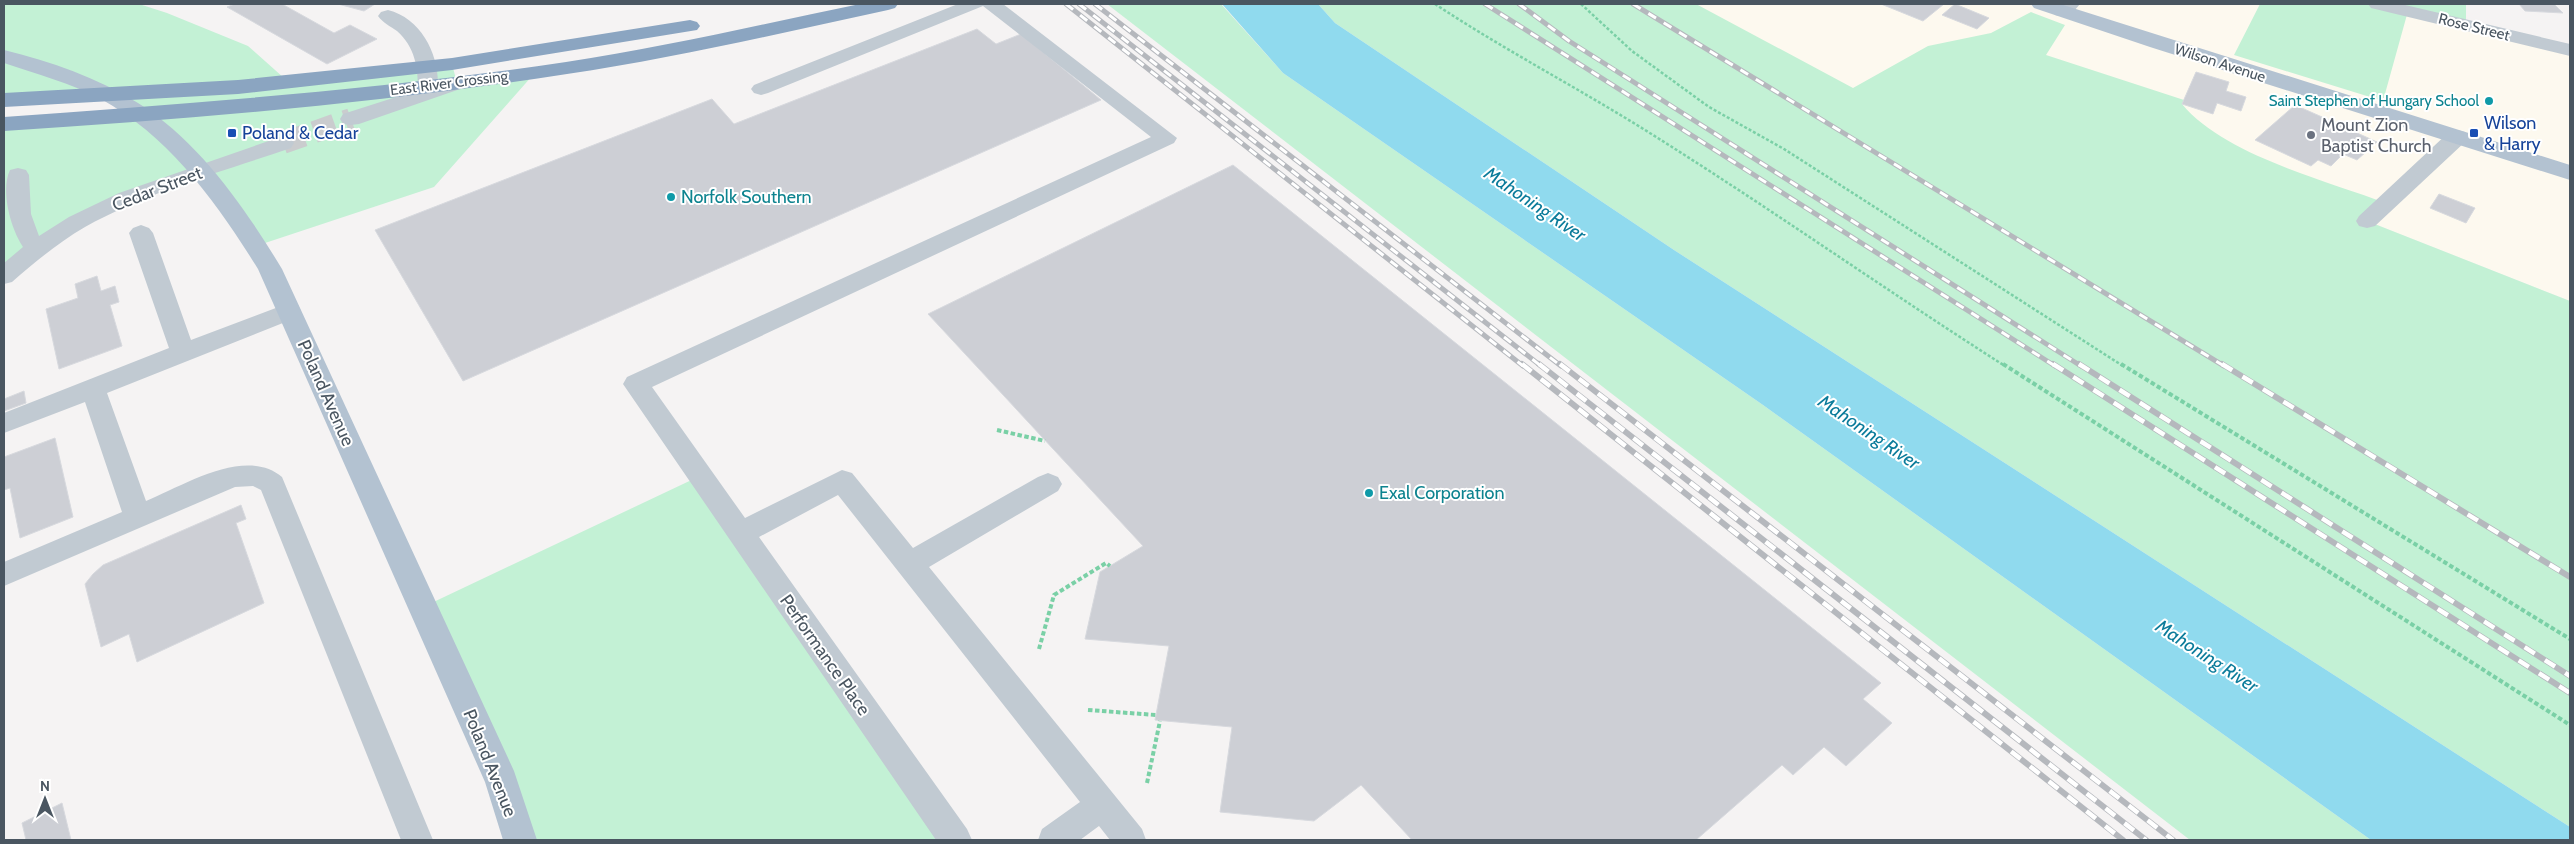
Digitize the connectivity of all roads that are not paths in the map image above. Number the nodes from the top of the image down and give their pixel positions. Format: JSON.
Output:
{"nodes":[{"id":1,"x":807,"y":4,"type":"edge"},
{"id":2,"x":888,"y":4,"type":"edge"},
{"id":3,"x":975,"y":4,"type":"edge"},
{"id":4,"x":992,"y":4,"type":"edge"},
{"id":5,"x":2378,"y":4,"type":"edge"},
{"id":6,"x":2058,"y":6,"type":"edge"},
{"id":7,"x":388,"y":16,"type":"dead end"},
{"id":8,"x":2570,"y":50,"type":"edge"},
{"id":9,"x":4,"y":56,"type":"edge"},
{"id":10,"x":540,"y":67,"type":"dead end"},
{"id":11,"x":761,"y":89,"type":"dead end"},
{"id":12,"x":428,"y":92,"type":"junction"},
{"id":13,"x":6,"y":100,"type":"edge"},
{"id":14,"x":351,"y":119,"type":"tunnel mouth"},
{"id":15,"x":4,"y":124,"type":"edge"},
{"id":16,"x":2457,"y":137,"type":"junction"},
{"id":17,"x":283,"y":143,"type":"tunnel mouth"},
{"id":18,"x":199,"y":172,"type":"junction"},
{"id":19,"x":2570,"y":173,"type":"edge"},
{"id":20,"x":18,"y":175,"type":"dead end"},
{"id":21,"x":2367,"y":221,"type":"dead end"},
{"id":22,"x":141,"y":233,"type":"dead end"},
{"id":23,"x":37,"y":249,"type":"junction"},
{"id":24,"x":4,"y":276,"type":"edge"},
{"id":25,"x":289,"y":312,"type":"junction"},
{"id":26,"x":183,"y":353,"type":"junction"},
{"id":27,"x":93,"y":388,"type":"junction"},
{"id":28,"x":4,"y":423,"type":"edge"},
{"id":29,"x":1048,"y":484,"type":"dead end"},
{"id":30,"x":138,"y":517,"type":"junction"},
{"id":31,"x":740,"y":534,"type":"junction"},
{"id":32,"x":909,"y":565,"type":"junction"},
{"id":33,"x":4,"y":574,"type":"edge"},
{"id":34,"x":1101,"y":805,"type":"junction"},
{"id":35,"x":417,"y":840,"type":"edge"},
{"id":36,"x":520,"y":840,"type":"edge"},
{"id":37,"x":955,"y":840,"type":"edge"},
{"id":38,"x":1054,"y":840,"type":"edge"},
{"id":39,"x":1130,"y":840,"type":"edge"}],
"edges":[{"from":1,"to":13,"type":"highway","name":"East River Crossing"},
{"from":2,"to":15,"type":"highway","name":"East River Crossing"},
{"from":3,"to":11,"type":"street"},
{"from":4,"to":31,"type":"street","name":"Performance Place"},
{"from":5,"to":8,"type":"street","name":"Rose Street"},
{"from":6,"to":16,"type":"main road","name":"Wilson Avenue"},
{"from":7,"to":12,"type":"street"},
{"from":9,"to":18,"type":"main road","name":"Poland Avenue"},
{"from":10,"to":12,"type":"street"},
{"from":12,"to":14,"type":"street"},
{"from":16,"to":19,"type":"main road","name":"Wilson Avenue"},
{"from":16,"to":21,"type":"street"},
{"from":17,"to":18,"type":"street","name":"Cedar Street"},
{"from":18,"to":23,"type":"street","name":"Cedar Street"},
{"from":18,"to":25,"type":"main road","name":"Poland Avenue"},
{"from":20,"to":23,"type":"lane"},
{"from":22,"to":26,"type":"lane"},
{"from":23,"to":24,"type":"street","name":"Cedar Street"},
{"from":25,"to":26,"type":"street"},
{"from":25,"to":36,"type":"main road","name":"Poland Avenue"},
{"from":26,"to":27,"type":"street"},
{"from":27,"to":28,"type":"street"},
{"from":27,"to":30,"type":"street"},
{"from":29,"to":32,"type":"street"},
{"from":30,"to":33,"type":"street"},
{"from":30,"to":35,"type":"street"},
{"from":31,"to":32,"type":"street"},
{"from":31,"to":37,"type":"street","name":"Performance Place"},
{"from":32,"to":34,"type":"street"},
{"from":34,"to":38,"type":"street"},
{"from":34,"to":39,"type":"street"}]}
